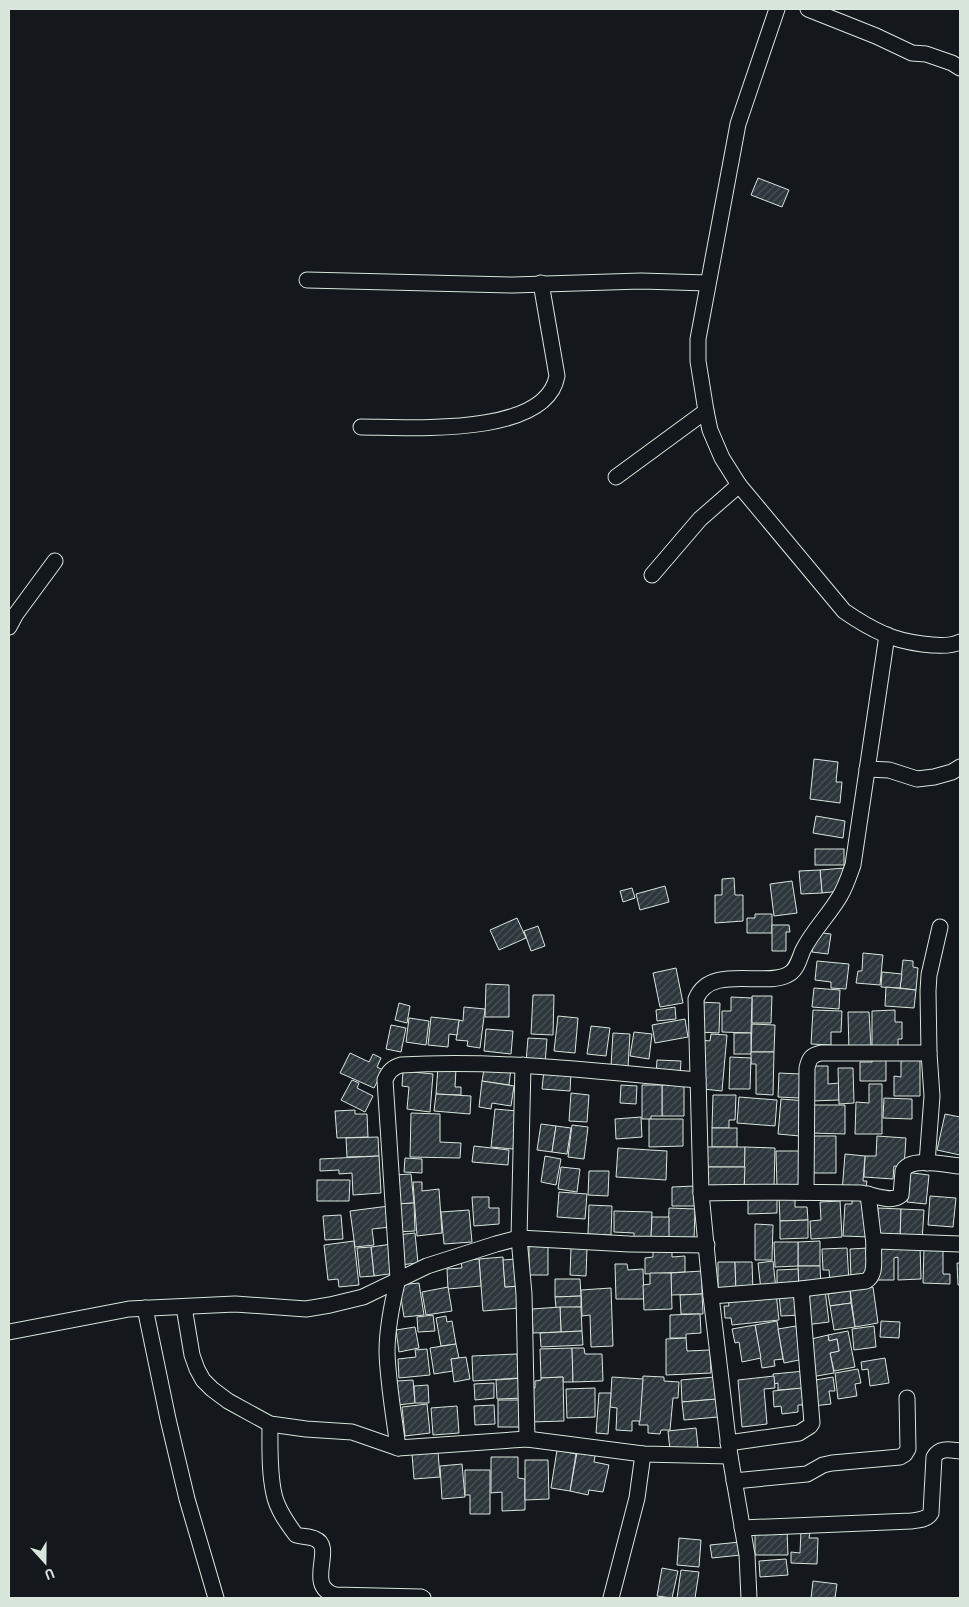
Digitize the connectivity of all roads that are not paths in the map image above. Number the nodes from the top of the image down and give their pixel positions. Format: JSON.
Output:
{"nodes":[{"id":1,"x":778,"y":9,"type":"edge"},
{"id":2,"x":808,"y":9,"type":"edge"},
{"id":3,"x":960,"y":68,"type":"edge"},
{"id":4,"x":306,"y":280,"type":"dead end"},
{"id":5,"x":707,"y":282,"type":"junction"},
{"id":6,"x":542,"y":284,"type":"junction"},
{"id":7,"x":706,"y":411,"type":"junction"},
{"id":8,"x":361,"y":427,"type":"dead end"},
{"id":9,"x":616,"y":477,"type":"dead end"},
{"id":10,"x":739,"y":485,"type":"junction"},
{"id":11,"x":56,"y":562,"type":"dead end"},
{"id":12,"x":652,"y":575,"type":"dead end"},
{"id":13,"x":9,"y":627,"type":"edge"},
{"id":14,"x":886,"y":635,"type":"junction"},
{"id":15,"x":960,"y":642,"type":"edge"},
{"id":16,"x":960,"y":767,"type":"edge"},
{"id":17,"x":867,"y":769,"type":"junction"},
{"id":18,"x":940,"y":927,"type":"dead end"},
{"id":19,"x":928,"y":1053,"type":"junction"},
{"id":20,"x":523,"y":1065,"type":"junction"},
{"id":21,"x":698,"y":1080,"type":"junction"},
{"id":22,"x":927,"y":1162,"type":"junction"},
{"id":23,"x":960,"y":1166,"type":"edge"},
{"id":24,"x":806,"y":1192,"type":"junction"},
{"id":25,"x":702,"y":1193,"type":"junction"},
{"id":26,"x":868,"y":1194,"type":"junction"},
{"id":27,"x":519,"y":1238,"type":"junction"},
{"id":28,"x":874,"y":1244,"type":"junction"},
{"id":29,"x":960,"y":1244,"type":"edge"},
{"id":30,"x":707,"y":1245,"type":"junction"},
{"id":31,"x":398,"y":1279,"type":"junction"},
{"id":32,"x":800,"y":1289,"type":"junction"},
{"id":33,"x":711,"y":1296,"type":"junction"},
{"id":34,"x":184,"y":1307,"type":"junction"},
{"id":35,"x":145,"y":1308,"type":"junction"},
{"id":36,"x":9,"y":1332,"type":"edge"},
{"id":37,"x":907,"y":1398,"type":"dead end"},
{"id":38,"x":270,"y":1424,"type":"junction"},
{"id":39,"x":527,"y":1439,"type":"junction"},
{"id":40,"x":398,"y":1448,"type":"junction"},
{"id":41,"x":729,"y":1450,"type":"junction"},
{"id":42,"x":960,"y":1451,"type":"edge"},
{"id":43,"x":643,"y":1454,"type":"junction"},
{"id":44,"x":734,"y":1481,"type":"junction"},
{"id":45,"x":742,"y":1528,"type":"junction"},
{"id":46,"x":216,"y":1598,"type":"edge"},
{"id":47,"x":423,"y":1598,"type":"edge"},
{"id":48,"x":611,"y":1598,"type":"edge"},
{"id":49,"x":749,"y":1598,"type":"edge"}],
"edges":[{"from":1,"to":5,"type":"street"},
{"from":2,"to":3,"type":"street"},
{"from":4,"to":6,"type":"street"},
{"from":5,"to":6,"type":"street"},
{"from":5,"to":7,"type":"street"},
{"from":6,"to":8,"type":"street"},
{"from":7,"to":9,"type":"street"},
{"from":7,"to":10,"type":"street"},
{"from":10,"to":12,"type":"street"},
{"from":10,"to":14,"type":"street"},
{"from":11,"to":13,"type":"street"},
{"from":14,"to":15,"type":"street"},
{"from":14,"to":17,"type":"street"},
{"from":16,"to":17,"type":"street"},
{"from":17,"to":21,"type":"street"},
{"from":18,"to":19,"type":"street"},
{"from":19,"to":22,"type":"street"},
{"from":19,"to":24,"type":"street"},
{"from":20,"to":21,"type":"street"},
{"from":20,"to":27,"type":"street"},
{"from":20,"to":31,"type":"street"},
{"from":21,"to":25,"type":"street"},
{"from":22,"to":23,"type":"street"},
{"from":22,"to":26,"type":"street"},
{"from":24,"to":25,"type":"street"},
{"from":24,"to":26,"type":"street"},
{"from":25,"to":30,"type":"street"},
{"from":26,"to":28,"type":"street"},
{"from":27,"to":30,"type":"street"},
{"from":27,"to":31,"type":"street"},
{"from":27,"to":39,"type":"street"},
{"from":28,"to":29,"type":"street"},
{"from":28,"to":32,"type":"street"},
{"from":30,"to":33,"type":"street"},
{"from":31,"to":34,"type":"street"},
{"from":31,"to":40,"type":"street"},
{"from":32,"to":33,"type":"street"},
{"from":32,"to":41,"type":"street"},
{"from":33,"to":41,"type":"street"},
{"from":34,"to":35,"type":"street"},
{"from":34,"to":38,"type":"street"},
{"from":35,"to":36,"type":"street"},
{"from":35,"to":46,"type":"street"},
{"from":37,"to":44,"type":"street"},
{"from":38,"to":40,"type":"street"},
{"from":38,"to":47,"type":"street"},
{"from":39,"to":40,"type":"street"},
{"from":39,"to":43,"type":"street"},
{"from":41,"to":43,"type":"street"},
{"from":41,"to":44,"type":"street"},
{"from":42,"to":45,"type":"street"},
{"from":43,"to":48,"type":"street"},
{"from":44,"to":45,"type":"street"},
{"from":45,"to":49,"type":"street"}]}
